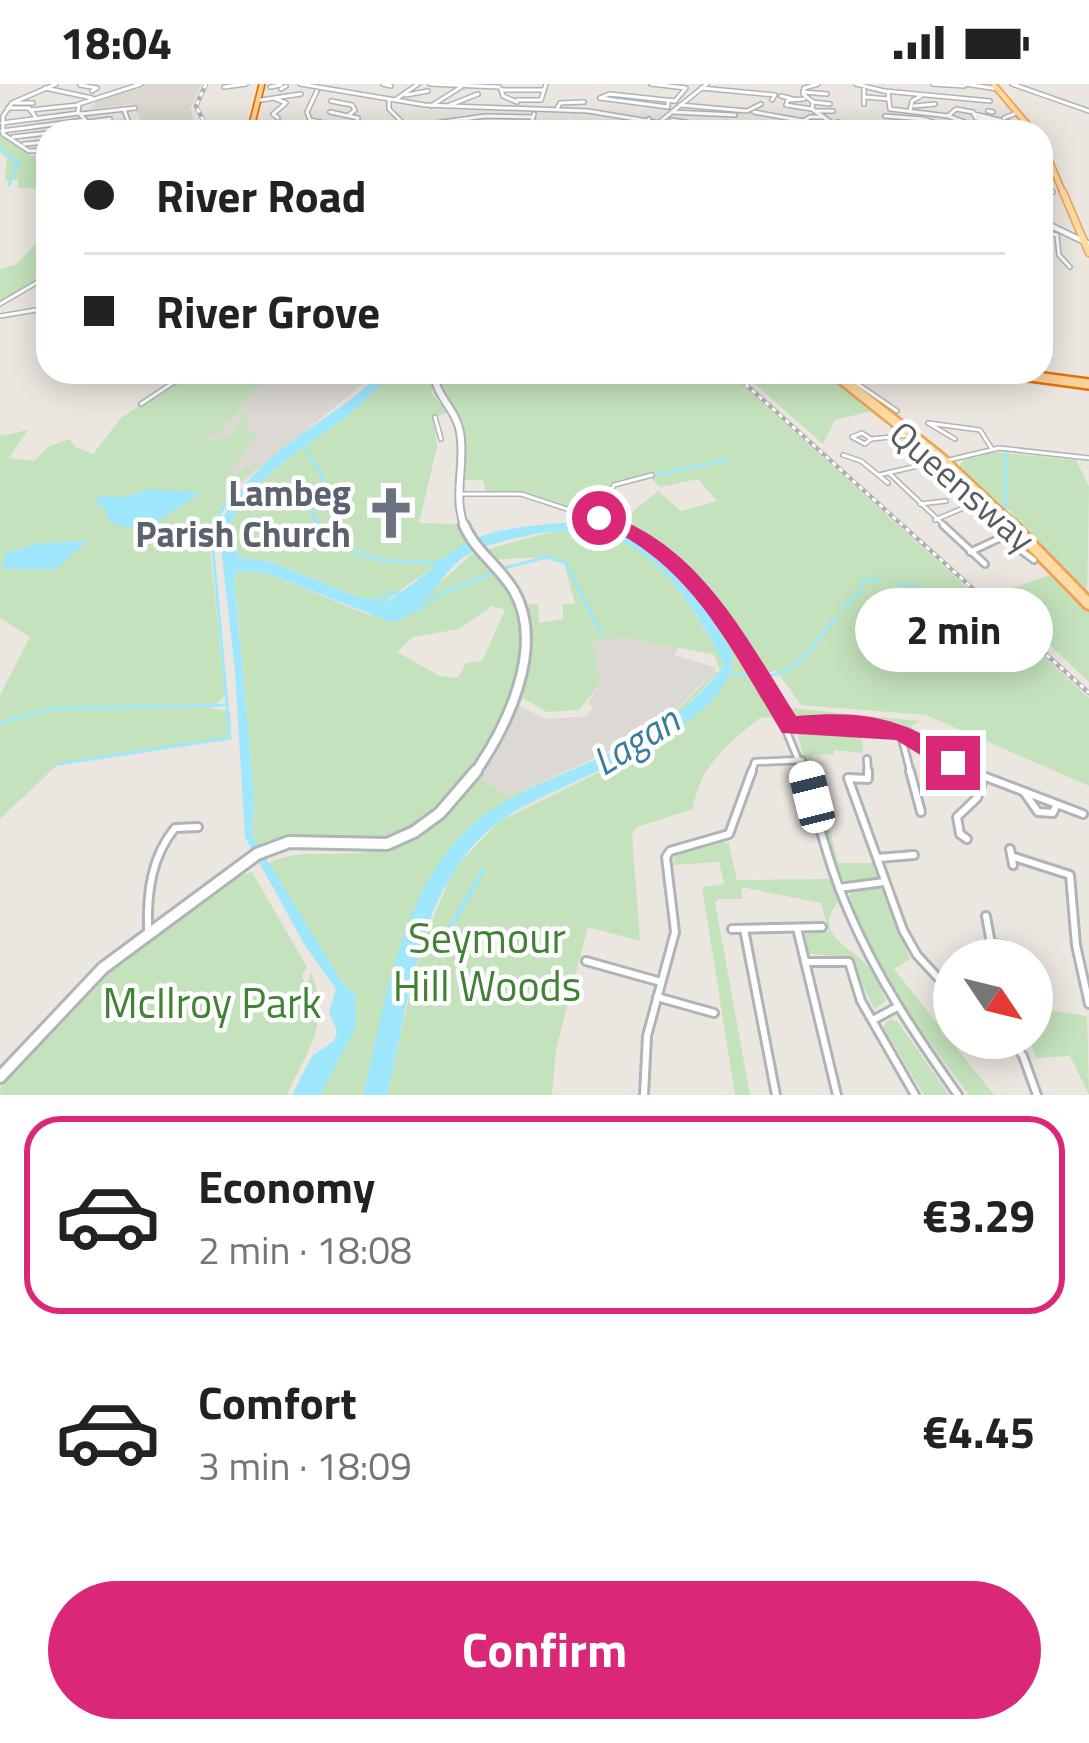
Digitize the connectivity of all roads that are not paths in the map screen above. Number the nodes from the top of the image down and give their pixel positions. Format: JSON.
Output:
{"nodes":[{"id":1,"x":56,"y":84,"type":"edge"},
{"id":2,"x":141,"y":84,"type":"edge"},
{"id":3,"x":303,"y":84,"type":"edge"},
{"id":4,"x":350,"y":84,"type":"edge"},
{"id":5,"x":383,"y":84,"type":"edge"},
{"id":6,"x":418,"y":84,"type":"edge"},
{"id":7,"x":430,"y":84,"type":"edge"},
{"id":8,"x":651,"y":84,"type":"edge"},
{"id":9,"x":800,"y":84,"type":"edge"},
{"id":10,"x":856,"y":84,"type":"edge"},
{"id":11,"x":933,"y":84,"type":"edge"},
{"id":12,"x":1012,"y":84,"type":"edge"},
{"id":13,"x":83,"y":85,"type":"edge"},
{"id":14,"x":243,"y":85,"type":"edge"},
{"id":15,"x":265,"y":85,"type":"edge"},
{"id":16,"x":443,"y":85,"type":"edge"},
{"id":17,"x":480,"y":85,"type":"edge"},
{"id":18,"x":964,"y":85,"type":"edge"},
{"id":19,"x":225,"y":86,"type":"edge"},
{"id":20,"x":283,"y":86,"type":"edge"},
{"id":21,"x":391,"y":86,"type":"edge"},
{"id":22,"x":461,"y":86,"type":"edge"},
{"id":23,"x":704,"y":86,"type":"edge"},
{"id":24,"x":500,"y":87,"type":"edge"},
{"id":25,"x":545,"y":87,"type":"edge"},
{"id":26,"x":995,"y":87,"type":"edge"},
{"id":27,"x":45,"y":88,"type":"junction"},
{"id":28,"x":293,"y":88,"type":"dead end"},
{"id":29,"x":817,"y":88,"type":"edge"},
{"id":30,"x":620,"y":89,"type":"dead end"},
{"id":31,"x":714,"y":89,"type":"junction"},
{"id":32,"x":794,"y":89,"type":"dead end"},
{"id":33,"x":864,"y":89,"type":"dead end"},
{"id":34,"x":319,"y":90,"type":"junction"},
{"id":35,"x":344,"y":90,"type":"junction"},
{"id":36,"x":92,"y":91,"type":"dead end"},
{"id":37,"x":428,"y":91,"type":"dead end"},
{"id":38,"x":803,"y":91,"type":"junction"},
{"id":39,"x":827,"y":91,"type":"dead end"},
{"id":40,"x":885,"y":91,"type":"junction"},
{"id":41,"x":71,"y":92,"type":"junction"},
{"id":42,"x":218,"y":92,"type":"dead end"},
{"id":43,"x":274,"y":93,"type":"dead end"},
{"id":44,"x":301,"y":94,"type":"dead end"},
{"id":45,"x":406,"y":94,"type":"junction"},
{"id":46,"x":478,"y":94,"type":"dead end"},
{"id":47,"x":525,"y":94,"type":"dead end"},
{"id":48,"x":707,"y":94,"type":"dead end"},
{"id":49,"x":617,"y":95,"type":"junction"},
{"id":50,"x":781,"y":96,"type":"dead end"},
{"id":51,"x":866,"y":97,"type":"junction"},
{"id":52,"x":93,"y":98,"type":"junction"},
{"id":53,"x":56,"y":99,"type":"dead end"},
{"id":54,"x":276,"y":99,"type":"junction"},
{"id":55,"x":793,"y":99,"type":"junction"},
{"id":56,"x":805,"y":99,"type":"junction"},
{"id":57,"x":888,"y":99,"type":"junction"},
{"id":58,"x":943,"y":99,"type":"dead end"},
{"id":59,"x":261,"y":100,"type":"junction"},
{"id":60,"x":332,"y":100,"type":"dead end"},
{"id":61,"x":392,"y":100,"type":"junction"},
{"id":62,"x":520,"y":100,"type":"junction"},
{"id":63,"x":701,"y":100,"type":"dead end"},
{"id":64,"x":772,"y":100,"type":"dead end"},
{"id":65,"x":719,"y":101,"type":"dead end"},
{"id":66,"x":988,"y":101,"type":"dead end"},
{"id":67,"x":297,"y":102,"type":"dead end"},
{"id":68,"x":741,"y":102,"type":"dead end"},
{"id":69,"x":813,"y":102,"type":"junction"},
{"id":70,"x":12,"y":103,"type":"junction"},
{"id":71,"x":33,"y":103,"type":"dead end"},
{"id":72,"x":678,"y":103,"type":"junction"},
{"id":73,"x":936,"y":103,"type":"dead end"},
{"id":74,"x":761,"y":104,"type":"dead end"},
{"id":75,"x":828,"y":104,"type":"dead end"},
{"id":76,"x":864,"y":104,"type":"dead end"},
{"id":77,"x":78,"y":105,"type":"junction"},
{"id":78,"x":431,"y":106,"type":"junction"},
{"id":79,"x":693,"y":106,"type":"junction"},
{"id":80,"x":285,"y":107,"type":"junction"},
{"id":81,"x":445,"y":107,"type":"junction"},
{"id":82,"x":670,"y":107,"type":"junction"},
{"id":83,"x":135,"y":108,"type":"dead end"},
{"id":84,"x":515,"y":108,"type":"junction"},
{"id":85,"x":713,"y":108,"type":"junction"},
{"id":86,"x":792,"y":108,"type":"junction"},
{"id":87,"x":912,"y":108,"type":"junction"},
{"id":88,"x":8,"y":109,"type":"junction"},
{"id":89,"x":124,"y":109,"type":"junction"},
{"id":90,"x":535,"y":109,"type":"junction"},
{"id":91,"x":30,"y":110,"type":"junction"},
{"id":92,"x":585,"y":110,"type":"junction"},
{"id":93,"x":814,"y":110,"type":"junction"},
{"id":94,"x":1089,"y":111,"type":"edge"},
{"id":95,"x":329,"y":112,"type":"dead end"},
{"id":96,"x":734,"y":112,"type":"junction"},
{"id":97,"x":828,"y":112,"type":"junction"},
{"id":98,"x":918,"y":112,"type":"junction"},
{"id":99,"x":557,"y":113,"type":"junction"},
{"id":100,"x":754,"y":113,"type":"dead end"},
{"id":101,"x":80,"y":114,"type":"junction"},
{"id":102,"x":438,"y":114,"type":"dead end"},
{"id":103,"x":781,"y":114,"type":"junction"},
{"id":104,"x":349,"y":115,"type":"junction"},
{"id":105,"x":974,"y":115,"type":"junction"},
{"id":106,"x":1012,"y":115,"type":"dead end"},
{"id":107,"x":511,"y":116,"type":"junction"},
{"id":108,"x":885,"y":116,"type":"dead end"},
{"id":109,"x":948,"y":116,"type":"junction"},
{"id":110,"x":533,"y":117,"type":"junction"},
{"id":111,"x":278,"y":118,"type":"dead end"},
{"id":112,"x":410,"y":118,"type":"dead end"},
{"id":113,"x":906,"y":118,"type":"joint"},
{"id":114,"x":1004,"y":118,"type":"junction"},
{"id":115,"x":37,"y":119,"type":"junction"},
{"id":116,"x":110,"y":119,"type":"dead end"},
{"id":117,"x":923,"y":119,"type":"junction"},
{"id":118,"x":84,"y":120,"type":"edge"},
{"id":119,"x":107,"y":120,"type":"edge"},
{"id":120,"x":127,"y":120,"type":"edge"},
{"id":121,"x":254,"y":120,"type":"edge"},
{"id":122,"x":310,"y":120,"type":"edge"},
{"id":123,"x":359,"y":120,"type":"edge"},
{"id":124,"x":400,"y":120,"type":"edge"},
{"id":125,"x":406,"y":120,"type":"edge"},
{"id":126,"x":433,"y":120,"type":"edge"},
{"id":127,"x":465,"y":120,"type":"edge"},
{"id":128,"x":509,"y":120,"type":"edge"},
{"id":129,"x":532,"y":120,"type":"edge"},
{"id":130,"x":554,"y":120,"type":"edge"},
{"id":131,"x":648,"y":120,"type":"joint"},
{"id":132,"x":661,"y":120,"type":"joint"},
{"id":133,"x":794,"y":120,"type":"edge"},
{"id":134,"x":808,"y":120,"type":"edge"},
{"id":135,"x":831,"y":120,"type":"edge"},
{"id":136,"x":926,"y":120,"type":"edge"},
{"id":137,"x":953,"y":120,"type":"edge"},
{"id":138,"x":983,"y":120,"type":"edge"},
{"id":139,"x":1008,"y":120,"type":"edge"},
{"id":140,"x":1021,"y":120,"type":"edge"},
{"id":141,"x":2,"y":123,"type":"edge"},
{"id":142,"x":36,"y":129,"type":"edge"},
{"id":143,"x":2,"y":131,"type":"edge"},
{"id":144,"x":36,"y":134,"type":"edge"},
{"id":145,"x":14,"y":137,"type":"junction"},
{"id":146,"x":36,"y":143,"type":"edge"},
{"id":147,"x":22,"y":145,"type":"junction"},
{"id":148,"x":36,"y":151,"type":"edge"},
{"id":149,"x":1053,"y":170,"type":"edge"},
{"id":150,"x":1065,"y":200,"type":"junction"},
{"id":151,"x":1053,"y":228,"type":"edge"},
{"id":152,"x":1053,"y":233,"type":"edge"},
{"id":153,"x":1081,"y":239,"type":"edge"},
{"id":154,"x":1089,"y":263,"type":"edge"},
{"id":155,"x":1066,"y":266,"type":"dead end"},
{"id":156,"x":36,"y":284,"type":"edge"},
{"id":157,"x":14,"y":298,"type":"junction"},
{"id":158,"x":0,"y":304,"type":"edge"},
{"id":159,"x":36,"y":310,"type":"edge"},
{"id":160,"x":8,"y":314,"type":"junction"},
{"id":161,"x":0,"y":316,"type":"edge"},
{"id":162,"x":1053,"y":379,"type":"edge"},
{"id":163,"x":171,"y":384,"type":"edge"},
{"id":164,"x":434,"y":384,"type":"edge"},
{"id":165,"x":846,"y":384,"type":"edge"},
{"id":166,"x":855,"y":384,"type":"edge"},
{"id":167,"x":1089,"y":384,"type":"edge"},
{"id":168,"x":142,"y":404,"type":"dead end"},
{"id":169,"x":897,"y":411,"type":"dead end"},
{"id":170,"x":457,"y":422,"type":"junction"},
{"id":171,"x":911,"y":435,"type":"junction"},
{"id":172,"x":441,"y":439,"type":"dead end"},
{"id":173,"x":871,"y":439,"type":"dead end"},
{"id":174,"x":951,"y":440,"type":"dead end"},
{"id":175,"x":992,"y":448,"type":"junction"},
{"id":176,"x":843,"y":455,"type":"dead end"},
{"id":177,"x":1089,"y":458,"type":"edge"},
{"id":178,"x":945,"y":461,"type":"junction"},
{"id":179,"x":889,"y":473,"type":"junction"},
{"id":180,"x":652,"y":475,"type":"dead end"},
{"id":181,"x":879,"y":475,"type":"junction"},
{"id":182,"x":888,"y":483,"type":"dead end"},
{"id":183,"x":458,"y":494,"type":"junction"},
{"id":184,"x":946,"y":501,"type":"dead end"},
{"id":185,"x":920,"y":504,"type":"junction"},
{"id":186,"x":599,"y":518,"type":"junction"},
{"id":187,"x":935,"y":520,"type":"junction"},
{"id":188,"x":1017,"y":531,"type":"junction"},
{"id":189,"x":1001,"y":536,"type":"junction"},
{"id":190,"x":970,"y":552,"type":"junction"},
{"id":191,"x":1034,"y":560,"type":"dead end"},
{"id":192,"x":985,"y":564,"type":"dead end"},
{"id":193,"x":1089,"y":604,"type":"edge"},
{"id":194,"x":790,"y":726,"type":"junction"},
{"id":195,"x":900,"y":730,"type":"junction"},
{"id":196,"x":867,"y":759,"type":"dead end"},
{"id":197,"x":802,"y":760,"type":"junction"},
{"id":198,"x":983,"y":779,"type":"junction"},
{"id":199,"x":1024,"y":792,"type":"junction"},
{"id":200,"x":1056,"y":806,"type":"junction"},
{"id":201,"x":921,"y":812,"type":"dead end"},
{"id":202,"x":1083,"y":814,"type":"dead end"},
{"id":203,"x":198,"y":827,"type":"dead end"},
{"id":204,"x":967,"y":838,"type":"dead end"},
{"id":205,"x":914,"y":855,"type":"dead end"},
{"id":206,"x":1012,"y":857,"type":"dead end"},
{"id":207,"x":876,"y":858,"type":"junction"},
{"id":208,"x":884,"y":881,"type":"junction"},
{"id":209,"x":839,"y":888,"type":"junction"},
{"id":210,"x":986,"y":916,"type":"dead end"},
{"id":211,"x":822,"y":927,"type":"dead end"},
{"id":212,"x":797,"y":928,"type":"junction"},
{"id":213,"x":148,"y":929,"type":"junction"},
{"id":214,"x":732,"y":929,"type":"dead end"},
{"id":215,"x":744,"y":929,"type":"junction"},
{"id":216,"x":990,"y":939,"type":"edge"},
{"id":217,"x":1077,"y":942,"type":"junction"},
{"id":218,"x":1089,"y":942,"type":"edge"},
{"id":219,"x":586,"y":961,"type":"dead end"},
{"id":220,"x":805,"y":962,"type":"junction"},
{"id":221,"x":933,"y":972,"type":"edge"},
{"id":222,"x":662,"y":983,"type":"junction"},
{"id":223,"x":656,"y":996,"type":"junction"},
{"id":224,"x":1089,"y":1004,"type":"edge"},
{"id":225,"x":897,"y":1007,"type":"junction"},
{"id":226,"x":714,"y":1013,"type":"dead end"},
{"id":227,"x":873,"y":1020,"type":"junction"},
{"id":228,"x":1024,"y":1059,"type":"edge"},
{"id":229,"x":0,"y":1077,"type":"edge"},
{"id":230,"x":644,"y":1095,"type":"edge"},
{"id":231,"x":776,"y":1095,"type":"edge"},
{"id":232,"x":837,"y":1095,"type":"edge"},
{"id":233,"x":915,"y":1095,"type":"edge"},
{"id":234,"x":958,"y":1095,"type":"edge"},
{"id":235,"x":1037,"y":1095,"type":"edge"}],
"edges":[{"from":1,"to":27,"type":"street"},
{"from":2,"to":52,"type":"street"},
{"from":3,"to":34,"type":"street"},
{"from":4,"to":35,"type":"street"},
{"from":5,"to":21,"type":"street"},
{"from":6,"to":45,"type":"street"},
{"from":7,"to":16,"type":"street"},
{"from":8,"to":72,"type":"street"},
{"from":9,"to":29,"type":"street"},
{"from":10,"to":40,"type":"street"},
{"from":11,"to":18,"type":"street"},
{"from":12,"to":94,"type":"street"},
{"from":13,"to":36,"type":"street"},
{"from":14,"to":19,"type":"street"},
{"from":15,"to":20,"type":"street"},
{"from":15,"to":59,"type":"highway"},
{"from":16,"to":22,"type":"street"},
{"from":17,"to":22,"type":"street"},
{"from":17,"to":24,"type":"street"},
{"from":18,"to":26,"type":"street"},
{"from":19,"to":42,"type":"street"},
{"from":20,"to":28,"type":"street"},
{"from":20,"to":43,"type":"street"},
{"from":20,"to":44,"type":"street"},
{"from":20,"to":54,"type":"street"},
{"from":22,"to":78,"type":"street"},
{"from":23,"to":31,"type":"street"},
{"from":23,"to":72,"type":"street"},
{"from":24,"to":25,"type":"street"},
{"from":24,"to":62,"type":"street"},
{"from":25,"to":62,"type":"street"},
{"from":26,"to":140,"type":"main road"},
{"from":27,"to":41,"type":"street"},
{"from":27,"to":70,"type":"street"},
{"from":29,"to":38,"type":"street"},
{"from":29,"to":38,"type":"street"},
{"from":29,"to":39,"type":"street"},
{"from":30,"to":49,"type":"street"},
{"from":31,"to":48,"type":"street"},
{"from":31,"to":64,"type":"street"},
{"from":32,"to":38,"type":"street"},
{"from":33,"to":51,"type":"street"},
{"from":34,"to":35,"type":"street"},
{"from":34,"to":122,"type":"street"},
{"from":35,"to":61,"type":"street"},
{"from":37,"to":45,"type":"street"},
{"from":38,"to":56,"type":"street"},
{"from":40,"to":57,"type":"street"},
{"from":40,"to":66,"type":"street"},
{"from":41,"to":52,"type":"street"},
{"from":41,"to":53,"type":"street"},
{"from":45,"to":61,"type":"street"},
{"from":46,"to":81,"type":"street"},
{"from":47,"to":62,"type":"street"},
{"from":49,"to":82,"type":"street"},
{"from":49,"to":82,"type":"street"},
{"from":50,"to":55,"type":"street"},
{"from":51,"to":57,"type":"street"},
{"from":51,"to":76,"type":"street"},
{"from":52,"to":77,"type":"street"},
{"from":54,"to":59,"type":"street"},
{"from":54,"to":80,"type":"street"},
{"from":55,"to":56,"type":"street"},
{"from":55,"to":86,"type":"street"},
{"from":56,"to":69,"type":"street"},
{"from":57,"to":87,"type":"street"},
{"from":58,"to":87,"type":"street"},
{"from":59,"to":121,"type":"highway"},
{"from":60,"to":104,"type":"street"},
{"from":61,"to":78,"type":"street"},
{"from":61,"to":124,"type":"street"},
{"from":62,"to":84,"type":"street"},
{"from":63,"to":79,"type":"street"},
{"from":65,"to":85,"type":"street"},
{"from":67,"to":80,"type":"street"},
{"from":68,"to":96,"type":"street"},
{"from":69,"to":75,"type":"street"},
{"from":69,"to":93,"type":"street"},
{"from":70,"to":71,"type":"street"},
{"from":70,"to":88,"type":"street"},
{"from":72,"to":79,"type":"street"},
{"from":72,"to":82,"type":"street"},
{"from":72,"to":82,"type":"street"},
{"from":73,"to":87,"type":"street"},
{"from":74,"to":96,"type":"street"},
{"from":77,"to":91,"type":"street"},
{"from":77,"to":101,"type":"street"},
{"from":78,"to":81,"type":"street"},
{"from":79,"to":85,"type":"street"},
{"from":80,"to":111,"type":"street"},
{"from":81,"to":84,"type":"street"},
{"from":82,"to":96,"type":"street"},
{"from":82,"to":132,"type":"street"},
{"from":83,"to":89,"type":"street"},
{"from":84,"to":90,"type":"street"},
{"from":85,"to":96,"type":"street"},
{"from":86,"to":93,"type":"street"},
{"from":86,"to":103,"type":"street"},
{"from":87,"to":98,"type":"street"},
{"from":88,"to":91,"type":"street"},
{"from":88,"to":141,"type":"street"},
{"from":89,"to":101,"type":"street"},
{"from":89,"to":120,"type":"street"},
{"from":90,"to":99,"type":"street"},
{"from":90,"to":110,"type":"street"},
{"from":91,"to":115,"type":"street"},
{"from":92,"to":99,"type":"street"},
{"from":92,"to":99,"type":"street"},
{"from":92,"to":131,"type":"street"},
{"from":93,"to":97,"type":"street"},
{"from":95,"to":104,"type":"street"},
{"from":97,"to":134,"type":"street"},
{"from":97,"to":135,"type":"street"},
{"from":98,"to":109,"type":"street"},
{"from":98,"to":117,"type":"street"},
{"from":99,"to":130,"type":"street"},
{"from":100,"to":103,"type":"street"},
{"from":101,"to":115,"type":"street"},
{"from":101,"to":118,"type":"street"},
{"from":102,"to":126,"type":"street"},
{"from":103,"to":133,"type":"street"},
{"from":104,"to":123,"type":"street"},
{"from":105,"to":109,"type":"street"},
{"from":105,"to":114,"type":"street"},
{"from":105,"to":138,"type":"street"},
{"from":106,"to":114,"type":"street"},
{"from":107,"to":110,"type":"street"},
{"from":107,"to":127,"type":"street"},
{"from":107,"to":128,"type":"street"},
{"from":108,"to":113,"type":"street"},
{"from":109,"to":137,"type":"street"},
{"from":110,"to":129,"type":"street"},
{"from":112,"to":125,"type":"street"},
{"from":113,"to":117,"type":"street"},
{"from":114,"to":139,"type":"street"},
{"from":115,"to":141,"type":"street"},
{"from":116,"to":119,"type":"street"},
{"from":117,"to":136,"type":"street"},
{"from":131,"to":132,"type":"street"},
{"from":141,"to":143,"type":"street"},
{"from":142,"to":143,"type":"street"},
{"from":143,"to":145,"type":"street"},
{"from":144,"to":145,"type":"street"},
{"from":145,"to":147,"type":"street"},
{"from":146,"to":147,"type":"street"},
{"from":147,"to":148,"type":"street"},
{"from":149,"to":150,"type":"main road"},
{"from":150,"to":153,"type":"main road"},
{"from":150,"to":153,"type":"main road"},
{"from":151,"to":153,"type":"street"},
{"from":152,"to":155,"type":"street"},
{"from":153,"to":154,"type":"main road"},
{"from":156,"to":157,"type":"street"},
{"from":157,"to":158,"type":"street"},
{"from":157,"to":160,"type":"street"},
{"from":159,"to":160,"type":"street"},
{"from":160,"to":161,"type":"street"},
{"from":162,"to":167,"type":"highway"},
{"from":163,"to":168,"type":"street"},
{"from":164,"to":170,"type":"street"},
{"from":165,"to":171,"type":"main road","name":"Queensway"},
{"from":166,"to":169,"type":"street","name":"Queensway"},
{"from":170,"to":172,"type":"street"},
{"from":170,"to":183,"type":"street"},
{"from":171,"to":173,"type":"street"},
{"from":171,"to":178,"type":"main road","name":"Queensway"},
{"from":174,"to":175,"type":"street"},
{"from":175,"to":177,"type":"street"},
{"from":175,"to":178,"type":"street"},
{"from":176,"to":181,"type":"street"},
{"from":178,"to":188,"type":"main road","name":"Queensway"},
{"from":179,"to":181,"type":"street"},
{"from":179,"to":185,"type":"street"},
{"from":179,"to":187,"type":"street"},
{"from":180,"to":186,"type":"street"},
{"from":181,"to":182,"type":"street"},
{"from":183,"to":186,"type":"street"},
{"from":183,"to":213,"type":"street"},
{"from":184,"to":185,"type":"street"},
{"from":185,"to":187,"type":"street"},
{"from":186,"to":194,"type":"street"},
{"from":187,"to":190,"type":"street"},
{"from":188,"to":189,"type":"street"},
{"from":188,"to":193,"type":"main road","name":"Queensway"},
{"from":189,"to":190,"type":"street"},
{"from":189,"to":191,"type":"street"},
{"from":190,"to":192,"type":"street"},
{"from":194,"to":195,"type":"street"},
{"from":194,"to":197,"type":"street"},
{"from":195,"to":198,"type":"street"},
{"from":195,"to":201,"type":"street"},
{"from":196,"to":207,"type":"street"},
{"from":197,"to":209,"type":"street"},
{"from":197,"to":222,"type":"street"},
{"from":198,"to":199,"type":"street"},
{"from":198,"to":204,"type":"street"},
{"from":199,"to":200,"type":"street"},
{"from":199,"to":200,"type":"street"},
{"from":200,"to":202,"type":"street"},
{"from":203,"to":213,"type":"street"},
{"from":205,"to":207,"type":"street"},
{"from":206,"to":217,"type":"street"},
{"from":207,"to":208,"type":"street"},
{"from":208,"to":209,"type":"street"},
{"from":208,"to":221,"type":"street"},
{"from":209,"to":225,"type":"street"},
{"from":210,"to":216,"type":"street"},
{"from":211,"to":212,"type":"street"},
{"from":212,"to":215,"type":"street"},
{"from":212,"to":220,"type":"street"},
{"from":213,"to":229,"type":"street"},
{"from":214,"to":215,"type":"street"},
{"from":215,"to":231,"type":"street"},
{"from":217,"to":218,"type":"street"},
{"from":217,"to":224,"type":"street"},
{"from":219,"to":222,"type":"street"},
{"from":220,"to":227,"type":"street"},
{"from":220,"to":232,"type":"street"},
{"from":222,"to":223,"type":"street"},
{"from":223,"to":226,"type":"street"},
{"from":223,"to":230,"type":"street"},
{"from":225,"to":227,"type":"street"},
{"from":225,"to":234,"type":"street"},
{"from":227,"to":233,"type":"street"},
{"from":228,"to":235,"type":"street"}]}
